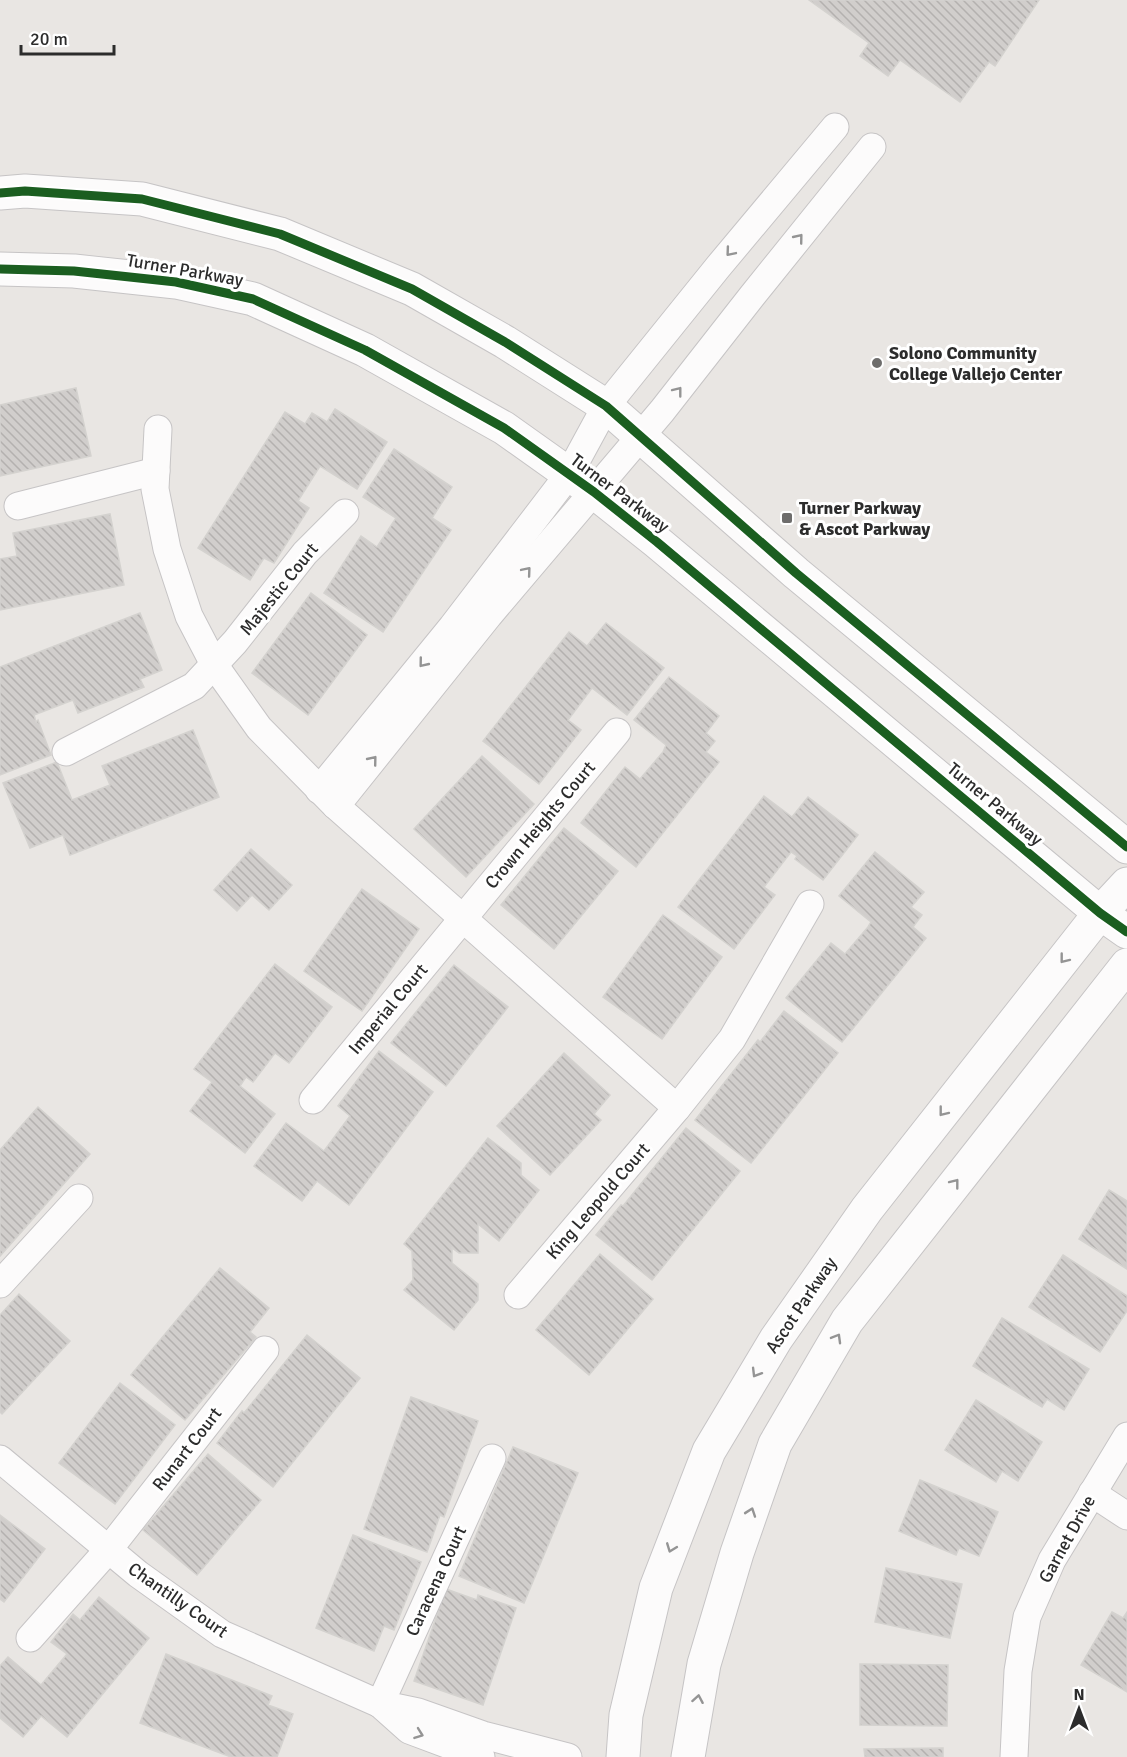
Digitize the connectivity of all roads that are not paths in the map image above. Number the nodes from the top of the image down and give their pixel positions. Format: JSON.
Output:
{"nodes":[{"id":1,"x":835,"y":127,"type":"dead end"},
{"id":2,"x":872,"y":147,"type":"dead end"},
{"id":3,"x":0,"y":193,"type":"edge"},
{"id":4,"x":0,"y":269,"type":"edge"},
{"id":5,"x":606,"y":406,"type":"junction"},
{"id":6,"x":158,"y":429,"type":"dead end"},
{"id":7,"x":641,"y":437,"type":"junction"},
{"id":8,"x":156,"y":471,"type":"junction"},
{"id":9,"x":581,"y":483,"type":"junction"},
{"id":10,"x":18,"y":506,"type":"dead end"},
{"id":11,"x":345,"y":513,"type":"dead end"},
{"id":12,"x":215,"y":666,"type":"junction"},
{"id":13,"x":617,"y":732,"type":"dead end"},
{"id":14,"x":66,"y":752,"type":"dead end"},
{"id":15,"x":327,"y":798,"type":"junction"},
{"id":16,"x":1127,"y":847,"type":"edge"},
{"id":17,"x":1127,"y":884,"type":"edge"},
{"id":18,"x":810,"y":904,"type":"dead end"},
{"id":19,"x":1100,"y":913,"type":"junction"},
{"id":20,"x":463,"y":919,"type":"junction"},
{"id":21,"x":1127,"y":932,"type":"edge"},
{"id":22,"x":1127,"y":965,"type":"edge"},
{"id":23,"x":314,"y":1100,"type":"dead end"},
{"id":24,"x":677,"y":1108,"type":"junction"},
{"id":25,"x":79,"y":1198,"type":"dead end"},
{"id":26,"x":0,"y":1284,"type":"edge"},
{"id":27,"x":518,"y":1294,"type":"dead end"},
{"id":28,"x":265,"y":1350,"type":"dead end"},
{"id":29,"x":1127,"y":1436,"type":"edge"},
{"id":30,"x":492,"y":1458,"type":"dead end"},
{"id":31,"x":0,"y":1459,"type":"edge"},
{"id":32,"x":1092,"y":1492,"type":"junction"},
{"id":33,"x":1127,"y":1516,"type":"edge"},
{"id":34,"x":109,"y":1549,"type":"junction"},
{"id":35,"x":30,"y":1638,"type":"dead end"},
{"id":36,"x":380,"y":1704,"type":"junction"},
{"id":37,"x":487,"y":1751,"type":"edge"},
{"id":38,"x":568,"y":1757,"type":"edge"},
{"id":39,"x":623,"y":1757,"type":"edge"},
{"id":40,"x":688,"y":1757,"type":"edge"},
{"id":41,"x":1014,"y":1757,"type":"edge"}],
"edges":[{"from":1,"to":5,"type":"street","one_way":true},
{"from":7,"to":2,"type":"street","one_way":true},
{"from":3,"to":5,"type":"street"},
{"from":4,"to":9,"type":"street","name":"Turner Parkway"},
{"from":5,"to":7,"type":"street"},
{"from":5,"to":9,"type":"street"},
{"from":6,"to":8,"type":"street"},
{"from":7,"to":9,"type":"street"},
{"from":7,"to":16,"type":"street"},
{"from":8,"to":10,"type":"street"},
{"from":8,"to":12,"type":"street"},
{"from":9,"to":15,"type":"street"},
{"from":9,"to":19,"type":"street","name":"Turner Parkway"},
{"from":11,"to":12,"type":"street","name":"Majestic Court"},
{"from":12,"to":14,"type":"street","name":"Majestic Court"},
{"from":12,"to":15,"type":"street"},
{"from":13,"to":20,"type":"street","name":"Crown Heights Court"},
{"from":15,"to":20,"type":"street"},
{"from":17,"to":19,"type":"street","name":"Ascot Parkway"},
{"from":18,"to":24,"type":"street","name":"King Leopold Court"},
{"from":19,"to":21,"type":"street","name":"Turner Parkway"},
{"from":19,"to":39,"type":"street","name":"Ascot Parkway","one_way":true},
{"from":20,"to":23,"type":"street","name":"Imperial Court"},
{"from":20,"to":24,"type":"street"},
{"from":40,"to":22,"type":"street","one_way":true},
{"from":24,"to":27,"type":"street","name":"King Leopold Court"},
{"from":25,"to":26,"type":"street"},
{"from":28,"to":34,"type":"street","name":"Runart Court"},
{"from":29,"to":32,"type":"street","name":"Garnet Drive"},
{"from":30,"to":36,"type":"street","name":"Caracena Court"},
{"from":31,"to":34,"type":"street","name":"Chantilly Court"},
{"from":32,"to":33,"type":"street"},
{"from":32,"to":41,"type":"street","name":"Garnet Drive"},
{"from":34,"to":35,"type":"street","name":"Runart Court"},
{"from":34,"to":36,"type":"street","name":"Chantilly Court"},
{"from":36,"to":37,"type":"street","name":"Chantilly Court"},
{"from":37,"to":38,"type":"street","name":"Chantilly Court"}]}
